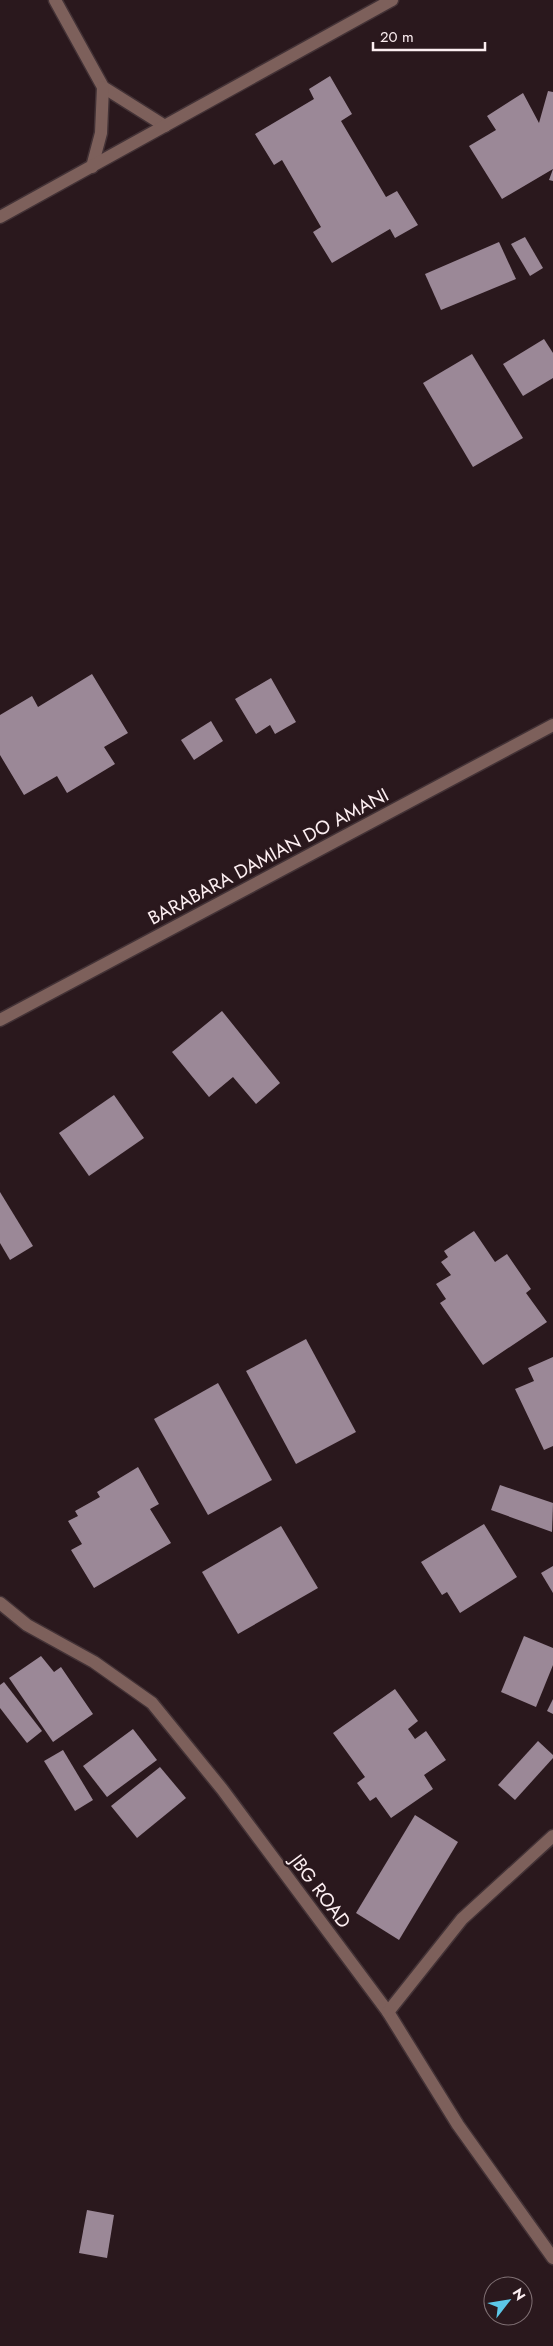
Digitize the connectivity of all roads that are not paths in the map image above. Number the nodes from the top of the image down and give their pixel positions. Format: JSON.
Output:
{"nodes":[{"id":1,"x":55,"y":0,"type":"edge"},
{"id":2,"x":392,"y":0,"type":"edge"},
{"id":3,"x":103,"y":86,"type":"junction"},
{"id":4,"x":165,"y":126,"type":"junction"},
{"id":5,"x":92,"y":167,"type":"junction"},
{"id":6,"x":0,"y":217,"type":"edge"},
{"id":7,"x":553,"y":725,"type":"edge"},
{"id":8,"x":0,"y":1020,"type":"edge"},
{"id":9,"x":0,"y":1603,"type":"edge"},
{"id":10,"x":553,"y":1836,"type":"edge"},
{"id":11,"x":388,"y":2012,"type":"junction"},
{"id":12,"x":553,"y":2258,"type":"edge"}],
"edges":[{"from":1,"to":3,"type":"street"},
{"from":2,"to":4,"type":"street"},
{"from":3,"to":4,"type":"street"},
{"from":3,"to":5,"type":"street"},
{"from":4,"to":5,"type":"street"},
{"from":5,"to":6,"type":"street"},
{"from":7,"to":8,"type":"street","name":"BARABARA DAMIAN DO AMANI"},
{"from":9,"to":11,"type":"street","name":"JBG ROAD"},
{"from":10,"to":11,"type":"street"},
{"from":11,"to":12,"type":"street","name":"JBG ROAD"}]}
